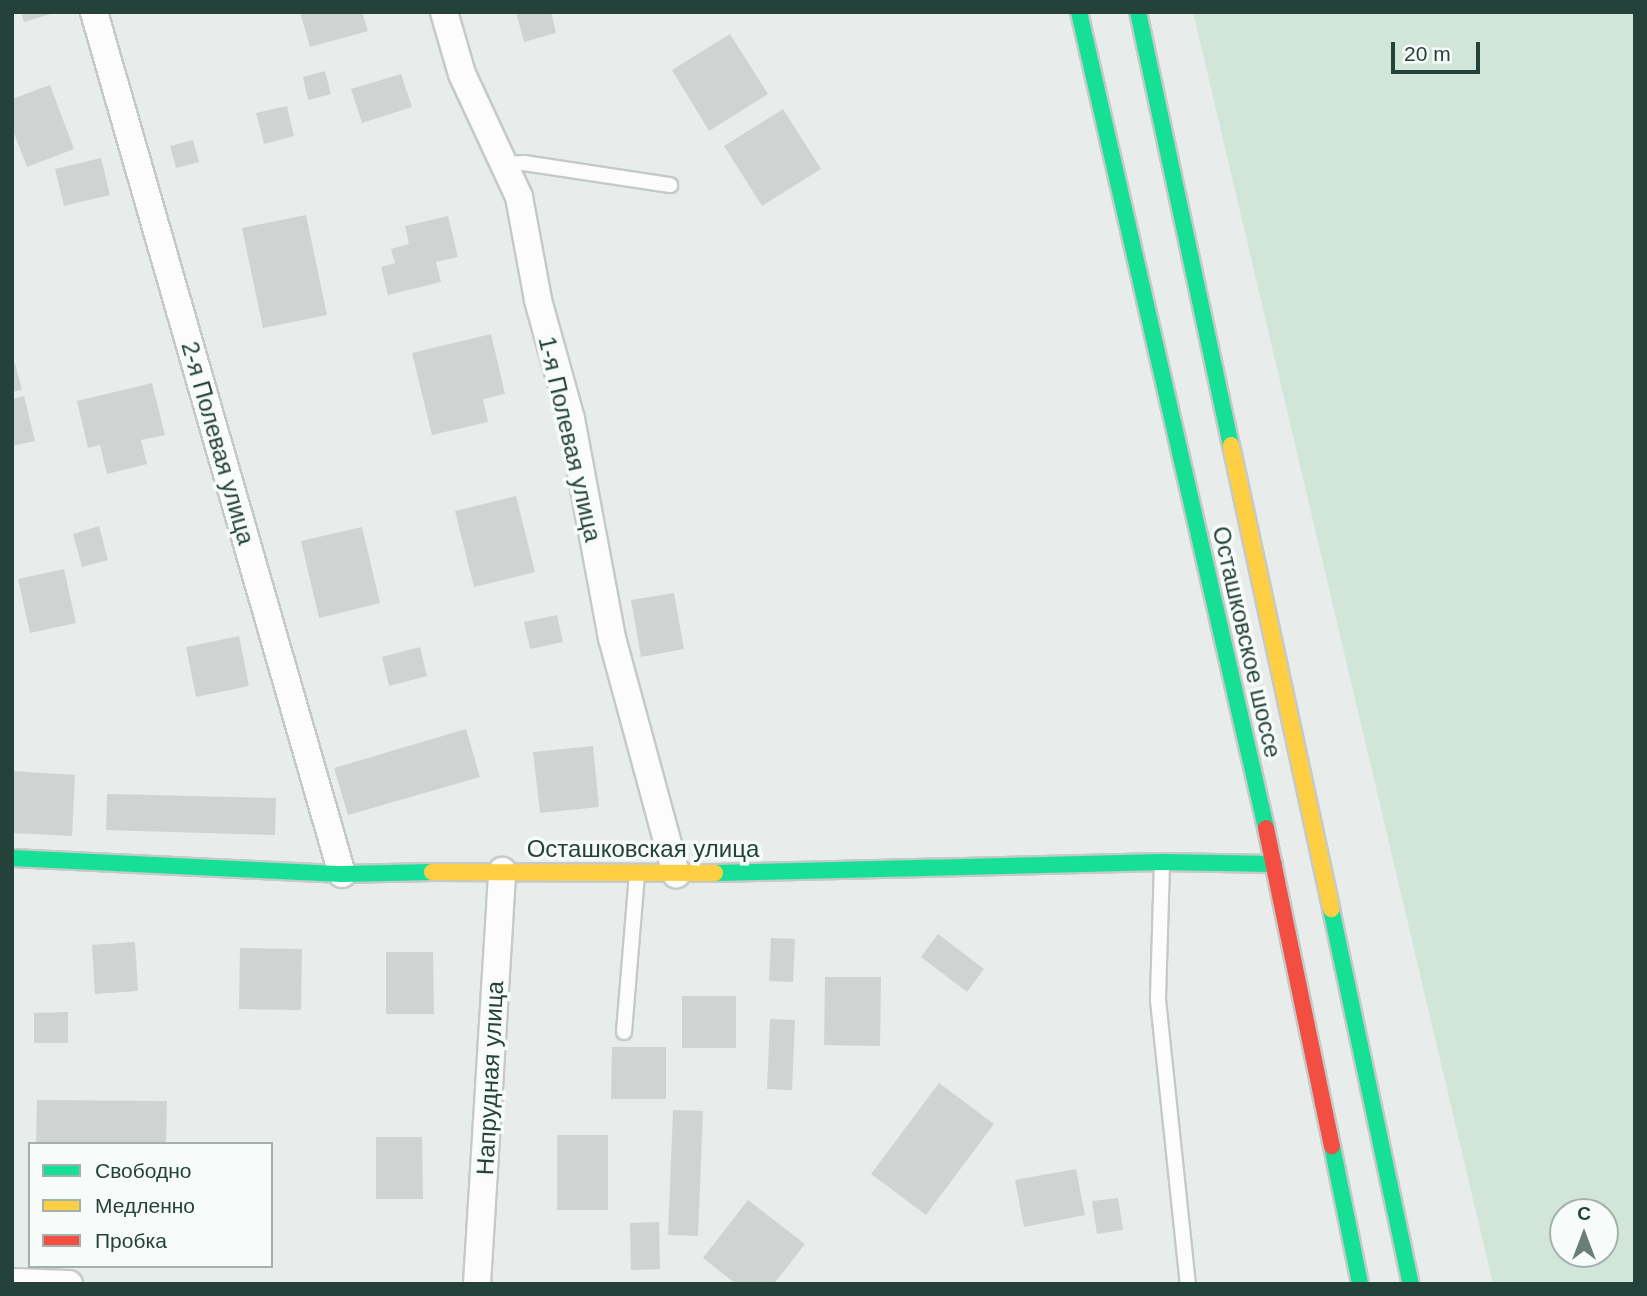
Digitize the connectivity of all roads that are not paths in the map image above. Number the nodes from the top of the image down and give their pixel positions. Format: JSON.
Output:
{"nodes":[{"id":1,"x":94,"y":12,"type":"edge"},
{"id":2,"x":444,"y":12,"type":"edge"},
{"id":3,"x":1079,"y":12,"type":"edge"},
{"id":4,"x":1138,"y":12,"type":"edge"},
{"id":5,"x":504,"y":164,"type":"junction"},
{"id":6,"x":670,"y":185,"type":"dead end"},
{"id":7,"x":12,"y":858,"type":"edge"},
{"id":8,"x":1163,"y":862,"type":"junction"},
{"id":9,"x":1274,"y":864,"type":"junction"},
{"id":10,"x":502,"y":872,"type":"junction"},
{"id":11,"x":637,"y":873,"type":"junction"},
{"id":12,"x":342,"y":874,"type":"junction"},
{"id":13,"x":676,"y":874,"type":"junction"},
{"id":14,"x":624,"y":1032,"type":"dead end"},
{"id":15,"x":12,"y":1282,"type":"edge"},
{"id":16,"x":69,"y":1284,"type":"edge"},
{"id":17,"x":477,"y":1284,"type":"edge"},
{"id":18,"x":1188,"y":1284,"type":"edge"},
{"id":19,"x":1360,"y":1284,"type":"edge"},
{"id":20,"x":1411,"y":1284,"type":"edge"}],
"edges":[{"from":1,"to":12,"type":"street","name":"2-я Полевая улица"},
{"from":2,"to":5,"type":"street","name":"1-я Полевая улица"},
{"from":3,"to":9,"type":"main road","name":"Осташковское шоссе"},
{"from":4,"to":20,"type":"main road","name":"Осташковское шоссе"},
{"from":5,"to":6,"type":"lane"},
{"from":5,"to":13,"type":"street","name":"1-я Полевая улица"},
{"from":7,"to":12,"type":"main road","name":"Осташковская улица"},
{"from":8,"to":9,"type":"main road","name":"Осташковская улица"},
{"from":8,"to":13,"type":"main road","name":"Осташковская улица"},
{"from":8,"to":18,"type":"lane"},
{"from":9,"to":19,"type":"main road","name":"Осташковское шоссе"},
{"from":10,"to":11,"type":"main road","name":"Осташковская улица"},
{"from":10,"to":12,"type":"main road","name":"Осташковская улица"},
{"from":10,"to":17,"type":"street","name":"Напрудная улица"},
{"from":11,"to":13,"type":"main road","name":"Осташковская улица"},
{"from":11,"to":14,"type":"lane"},
{"from":15,"to":16,"type":"street"}]}
